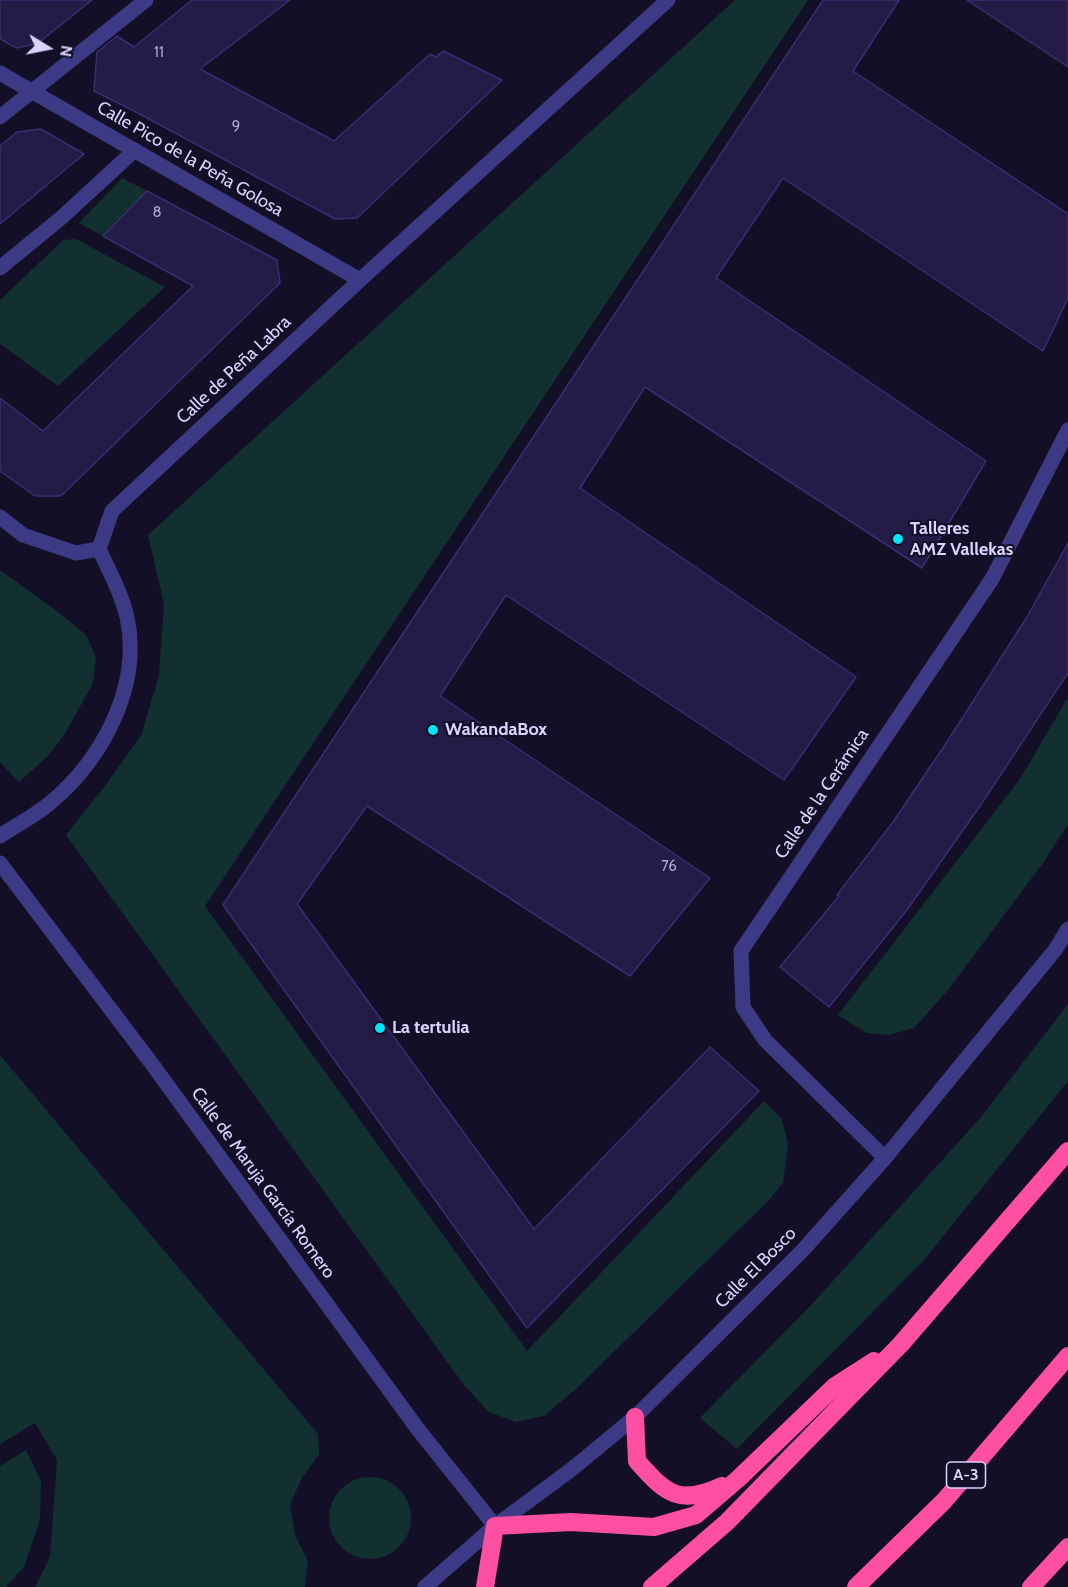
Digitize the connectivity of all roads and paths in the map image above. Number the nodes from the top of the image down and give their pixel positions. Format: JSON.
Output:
{"nodes":[{"id":1,"x":146,"y":0,"type":"edge"},
{"id":2,"x":668,"y":0,"type":"edge"},
{"id":3,"x":0,"y":73,"type":"edge"},
{"id":4,"x":32,"y":91,"type":"junction"},
{"id":5,"x":0,"y":117,"type":"edge"},
{"id":6,"x":135,"y":150,"type":"junction"},
{"id":7,"x":0,"y":268,"type":"edge"},
{"id":8,"x":360,"y":280,"type":"junction"},
{"id":9,"x":1068,"y":430,"type":"edge"},
{"id":10,"x":0,"y":517,"type":"edge"},
{"id":11,"x":99,"y":549,"type":"junction"},
{"id":12,"x":0,"y":836,"type":"edge"},
{"id":13,"x":0,"y":863,"type":"edge"},
{"id":14,"x":1068,"y":929,"type":"edge"},
{"id":15,"x":1068,"y":1151,"type":"edge"},
{"id":16,"x":885,"y":1158,"type":"junction"},
{"id":17,"x":901,"y":1344,"type":"junction"},
{"id":18,"x":1068,"y":1356,"type":"edge"},
{"id":19,"x":635,"y":1417,"type":"junction"},
{"id":20,"x":738,"y":1479,"type":"junction"},
{"id":21,"x":495,"y":1526,"type":"junction"},
{"id":22,"x":1068,"y":1547,"type":"edge"},
{"id":23,"x":425,"y":1587,"type":"edge"},
{"id":24,"x":485,"y":1587,"type":"edge"},
{"id":25,"x":652,"y":1587,"type":"edge"},
{"id":26,"x":856,"y":1587,"type":"edge"},
{"id":27,"x":1031,"y":1587,"type":"edge"}],
"edges":[{"from":1,"to":4,"type":"street"},
{"from":2,"to":8,"type":"street","name":"Calle de Peña Labra"},
{"from":3,"to":4,"type":"street","name":"Calle Pico de la Peña Golosa"},
{"from":4,"to":5,"type":"street"},
{"from":4,"to":6,"type":"street","name":"Calle Pico de la Peña Golosa"},
{"from":6,"to":7,"type":"street"},
{"from":6,"to":8,"type":"street","name":"Calle Pico de la Peña Golosa"},
{"from":8,"to":11,"type":"street","name":"Calle de Peña Labra"},
{"from":9,"to":16,"type":"street","name":"Calle de la Cerámica"},
{"from":10,"to":11,"type":"street"},
{"from":11,"to":12,"type":"street"},
{"from":13,"to":21,"type":"street","name":"Calle de Maruja García Romero"},
{"from":14,"to":16,"type":"street","name":"Calle El Bosco"},
{"from":15,"to":17,"type":"highway"},
{"from":16,"to":19,"type":"street","name":"Calle El Bosco"},
{"from":17,"to":20,"type":"highway"},
{"from":17,"to":25,"type":"highway"},
{"from":18,"to":26,"type":"highway","number":"A-3"},
{"from":19,"to":20,"type":"highway"},
{"from":19,"to":21,"type":"street","name":"Calle El Bosco"},
{"from":20,"to":21,"type":"highway"},
{"from":21,"to":23,"type":"street","name":"Calle El Bosco"},
{"from":21,"to":24,"type":"highway"},
{"from":22,"to":27,"type":"highway"}]}
